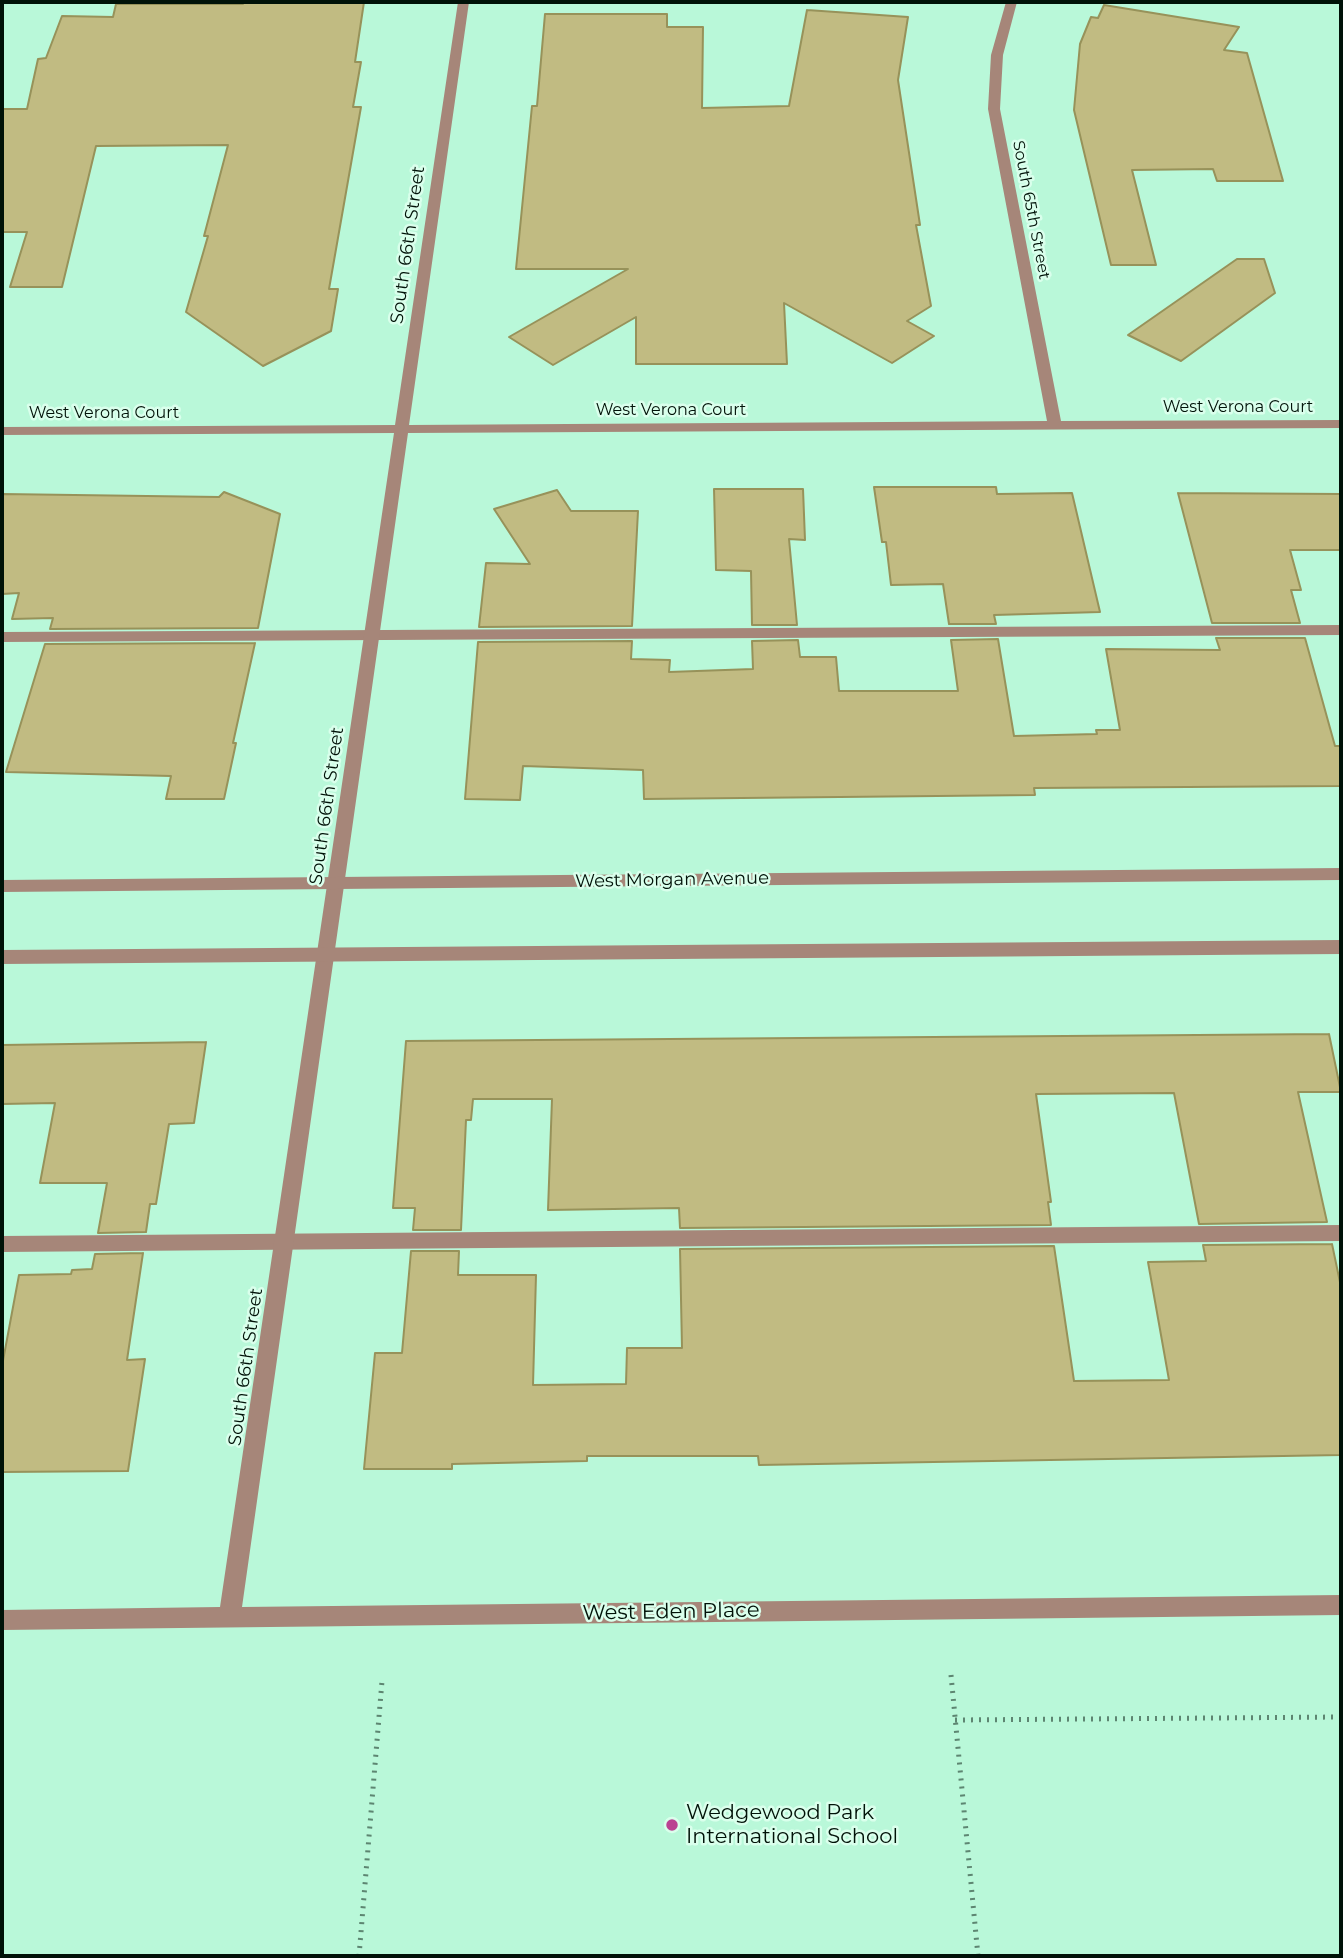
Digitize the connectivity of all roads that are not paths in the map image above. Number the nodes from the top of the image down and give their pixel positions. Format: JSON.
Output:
{"nodes":[{"id":1,"x":463,"y":2,"type":"edge"},
{"id":2,"x":1012,"y":2,"type":"edge"},
{"id":3,"x":1341,"y":424,"type":"edge"},
{"id":4,"x":1055,"y":425,"type":"junction"},
{"id":5,"x":401,"y":429,"type":"junction"},
{"id":6,"x":2,"y":431,"type":"edge"},
{"id":7,"x":1341,"y":630,"type":"edge"},
{"id":8,"x":372,"y":634,"type":"junction"},
{"id":9,"x":2,"y":637,"type":"edge"},
{"id":10,"x":1341,"y":874,"type":"edge"},
{"id":11,"x":336,"y":884,"type":"junction"},
{"id":12,"x":2,"y":886,"type":"edge"},
{"id":13,"x":1341,"y":947,"type":"edge"},
{"id":14,"x":2,"y":957,"type":"edge"},
{"id":15,"x":325,"y":957,"type":"junction"},
{"id":16,"x":1341,"y":1233,"type":"edge"},
{"id":17,"x":284,"y":1243,"type":"junction"},
{"id":18,"x":2,"y":1244,"type":"edge"},
{"id":19,"x":1341,"y":1605,"type":"edge"},
{"id":20,"x":230,"y":1616,"type":"junction"},
{"id":21,"x":2,"y":1620,"type":"edge"}],
"edges":[{"from":1,"to":5,"type":"street","name":"South 66th Street"},
{"from":2,"to":4,"type":"street","name":"South 65th Street"},
{"from":3,"to":4,"type":"street","name":"West Verona Court"},
{"from":4,"to":5,"type":"street","name":"West Verona Court"},
{"from":5,"to":6,"type":"street","name":"West Verona Court"},
{"from":5,"to":8,"type":"street","name":"South 66th Street"},
{"from":7,"to":8,"type":"street"},
{"from":8,"to":9,"type":"street"},
{"from":8,"to":11,"type":"street","name":"South 66th Street"},
{"from":10,"to":11,"type":"street","name":"West Morgan Avenue"},
{"from":11,"to":12,"type":"street","name":"West Morgan Avenue"},
{"from":11,"to":15,"type":"street","name":"South 66th Street"},
{"from":13,"to":15,"type":"street"},
{"from":14,"to":15,"type":"street"},
{"from":15,"to":17,"type":"street","name":"South 66th Street"},
{"from":16,"to":17,"type":"street"},
{"from":17,"to":18,"type":"street"},
{"from":17,"to":20,"type":"street","name":"South 66th Street"},
{"from":19,"to":20,"type":"street","name":"West Eden Place"},
{"from":20,"to":21,"type":"street","name":"West Eden Place"}]}
